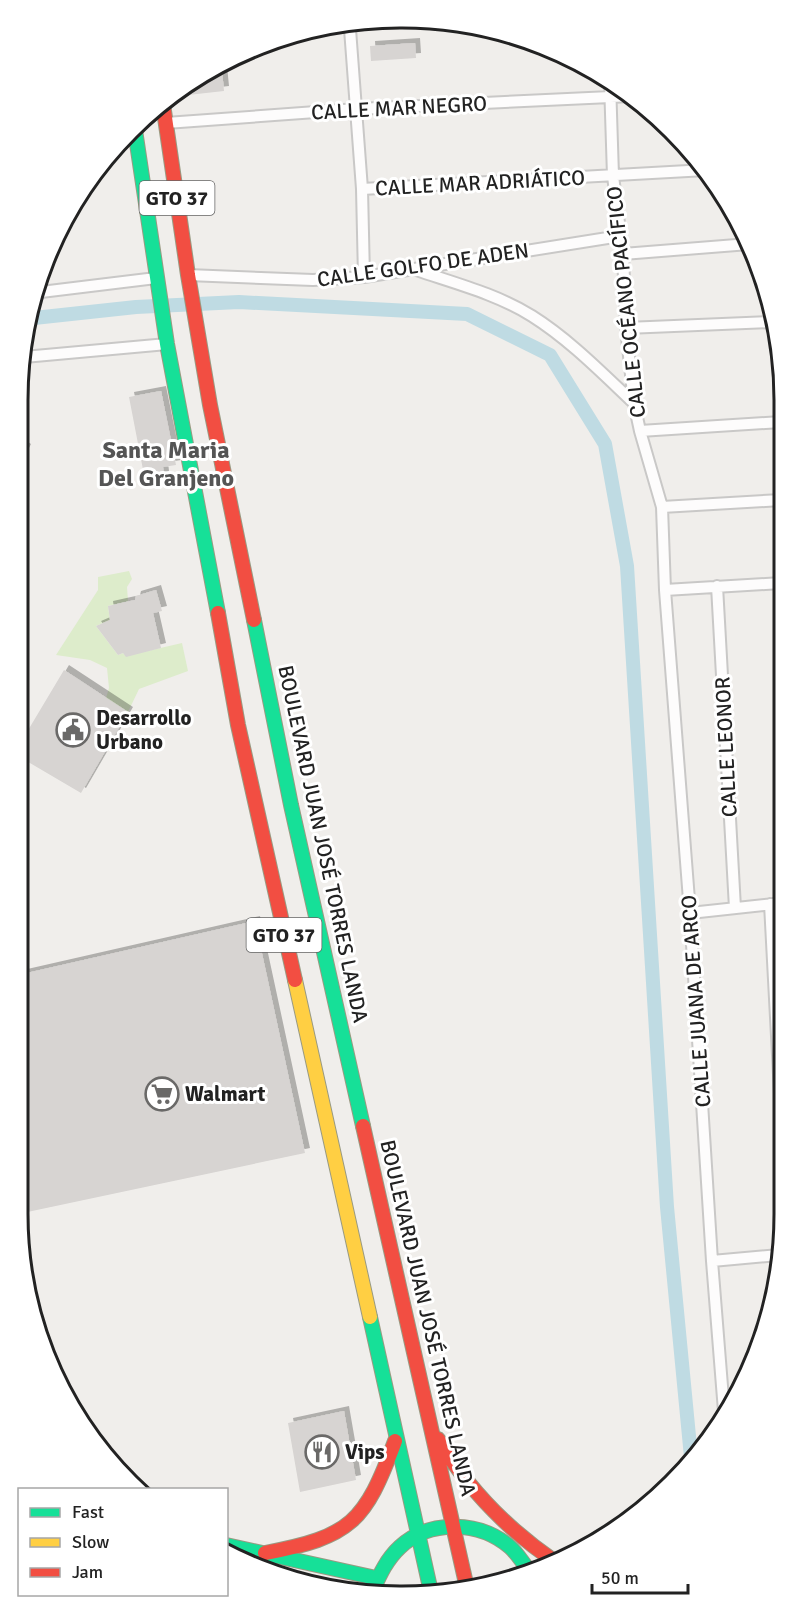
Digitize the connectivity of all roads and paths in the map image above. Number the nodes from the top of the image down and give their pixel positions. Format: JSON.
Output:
{"nodes":[{"id":1,"x":350,"y":32,"type":"edge"},
{"id":2,"x":610,"y":92,"type":"edge"},
{"id":3,"x":617,"y":97,"type":"edge"},
{"id":4,"x":610,"y":98,"type":"junction"},
{"id":5,"x":357,"y":109,"type":"junction"},
{"id":6,"x":164,"y":113,"type":"edge"},
{"id":7,"x":166,"y":123,"type":"junction"},
{"id":8,"x":136,"y":140,"type":"edge"},
{"id":9,"x":694,"y":171,"type":"edge"},
{"id":10,"x":613,"y":176,"type":"junction"},
{"id":11,"x":362,"y":189,"type":"junction"},
{"id":12,"x":620,"y":236,"type":"junction"},
{"id":13,"x":739,"y":245,"type":"edge"},
{"id":14,"x":623,"y":254,"type":"junction"},
{"id":15,"x":412,"y":269,"type":"junction"},
{"id":16,"x":188,"y":275,"type":"junction"},
{"id":17,"x":364,"y":277,"type":"junction"},
{"id":18,"x":156,"y":278,"type":"junction"},
{"id":19,"x":45,"y":292,"type":"edge"},
{"id":20,"x":765,"y":322,"type":"edge"},
{"id":21,"x":626,"y":328,"type":"junction"},
{"id":22,"x":166,"y":339,"type":"junction"},
{"id":23,"x":32,"y":356,"type":"edge"},
{"id":24,"x":634,"y":403,"type":"junction"},
{"id":25,"x":774,"y":422,"type":"edge"},
{"id":26,"x":640,"y":431,"type":"junction"},
{"id":27,"x":774,"y":500,"type":"edge"},
{"id":28,"x":662,"y":507,"type":"junction"},
{"id":29,"x":774,"y":584,"type":"edge"},
{"id":30,"x":717,"y":586,"type":"junction"},
{"id":31,"x":665,"y":590,"type":"junction"},
{"id":32,"x":770,"y":904,"type":"junction"},
{"id":33,"x":774,"y":904,"type":"edge"},
{"id":34,"x":735,"y":908,"type":"junction"},
{"id":35,"x":690,"y":913,"type":"junction"},
{"id":36,"x":774,"y":980,"type":"edge"},
{"id":37,"x":771,"y":1256,"type":"edge"},
{"id":38,"x":712,"y":1261,"type":"junction"},
{"id":39,"x":723,"y":1400,"type":"edge"},
{"id":40,"x":430,"y":1425,"type":"junction"},
{"id":41,"x":396,"y":1440,"type":"junction"},
{"id":42,"x":454,"y":1525,"type":"junction"},
{"id":43,"x":418,"y":1533,"type":"junction"},
{"id":44,"x":235,"y":1547,"type":"edge"},
{"id":45,"x":265,"y":1552,"type":"junction"},
{"id":46,"x":547,"y":1556,"type":"edge"},
{"id":47,"x":525,"y":1565,"type":"edge"},
{"id":48,"x":465,"y":1579,"type":"edge"},
{"id":49,"x":374,"y":1584,"type":"edge"},
{"id":50,"x":429,"y":1584,"type":"edge"}],
"edges":[{"from":1,"to":5,"type":"street"},
{"from":2,"to":4,"type":"street","name":"CALLE OCÉANO PACÍFICO"},
{"from":3,"to":4,"type":"street","name":"CALLE MAR NEGRO"},
{"from":4,"to":5,"type":"street","name":"CALLE MAR NEGRO"},
{"from":4,"to":10,"type":"street","name":"CALLE OCÉANO PACÍFICO"},
{"from":5,"to":7,"type":"street","name":"CALLE MAR NEGRO"},
{"from":5,"to":11,"type":"street"},
{"from":6,"to":7,"type":"main road","name":"BOULEVARD JUAN JOSÉ TORRES LANDA","number":"GTO 37"},
{"from":7,"to":16,"type":"main road","name":"BOULEVARD JUAN JOSÉ TORRES LANDA","number":"GTO 37"},
{"from":8,"to":18,"type":"main road","number":"GTO 37"},
{"from":9,"to":10,"type":"street","name":"CALLE MAR ADRIÁTICO"},
{"from":10,"to":11,"type":"street","name":"CALLE MAR ADRIÁTICO"},
{"from":10,"to":12,"type":"street","name":"CALLE OCÉANO PACÍFICO"},
{"from":11,"to":17,"type":"street"},
{"from":12,"to":14,"type":"street","name":"CALLE OCÉANO PACÍFICO"},
{"from":12,"to":15,"type":"street","name":"CALLE GOLFO DE ADEN"},
{"from":13,"to":14,"type":"street"},
{"from":14,"to":21,"type":"street","name":"CALLE OCÉANO PACÍFICO"},
{"from":15,"to":17,"type":"street","name":"CALLE GOLFO DE ADEN"},
{"from":15,"to":24,"type":"street"},
{"from":16,"to":17,"type":"street","name":"CALLE GOLFO DE ADEN"},
{"from":16,"to":40,"type":"main road","name":"BOULEVARD JUAN JOSÉ TORRES LANDA","number":"GTO 37"},
{"from":18,"to":19,"type":"street"},
{"from":18,"to":22,"type":"main road","number":"GTO 37"},
{"from":20,"to":21,"type":"street"},
{"from":21,"to":24,"type":"street","name":"CALLE OCÉANO PACÍFICO"},
{"from":22,"to":23,"type":"street"},
{"from":22,"to":41,"type":"main road","number":"GTO 37"},
{"from":24,"to":26,"type":"street","name":"CALLE OCÉANO PACÍFICO"},
{"from":25,"to":26,"type":"street"},
{"from":26,"to":28,"type":"street","name":"CALLE OCÉANO PACÍFICO"},
{"from":27,"to":28,"type":"street"},
{"from":28,"to":31,"type":"street","name":"CALLE OCÉANO PACÍFICO"},
{"from":29,"to":30,"type":"street"},
{"from":30,"to":31,"type":"street"},
{"from":30,"to":34,"type":"street","name":"CALLE LEONOR"},
{"from":31,"to":35,"type":"street","name":"CALLE JUANA DE ARCO"},
{"from":32,"to":33,"type":"street"},
{"from":32,"to":34,"type":"street"},
{"from":32,"to":36,"type":"street"},
{"from":34,"to":35,"type":"street"},
{"from":35,"to":38,"type":"street","name":"CALLE JUANA DE ARCO"},
{"from":37,"to":38,"type":"street"},
{"from":38,"to":39,"type":"street","name":"CALLE JUANA DE ARCO"},
{"from":40,"to":42,"type":"main road","name":"BOULEVARD JUAN JOSÉ TORRES LANDA","number":"GTO 37"},
{"from":40,"to":46,"type":"main road"},
{"from":41,"to":43,"type":"main road","number":"GTO 37"},
{"from":41,"to":45,"type":"main road"},
{"from":42,"to":43,"type":"main road"},
{"from":42,"to":47,"type":"main road"},
{"from":42,"to":48,"type":"main road","name":"BOULEVARD JUAN JOSÉ TORRES LANDA","number":"GTO 37"},
{"from":43,"to":49,"type":"main road"},
{"from":43,"to":50,"type":"main road","number":"GTO 37"},
{"from":44,"to":45,"type":"main road"},
{"from":45,"to":49,"type":"main road"}]}
